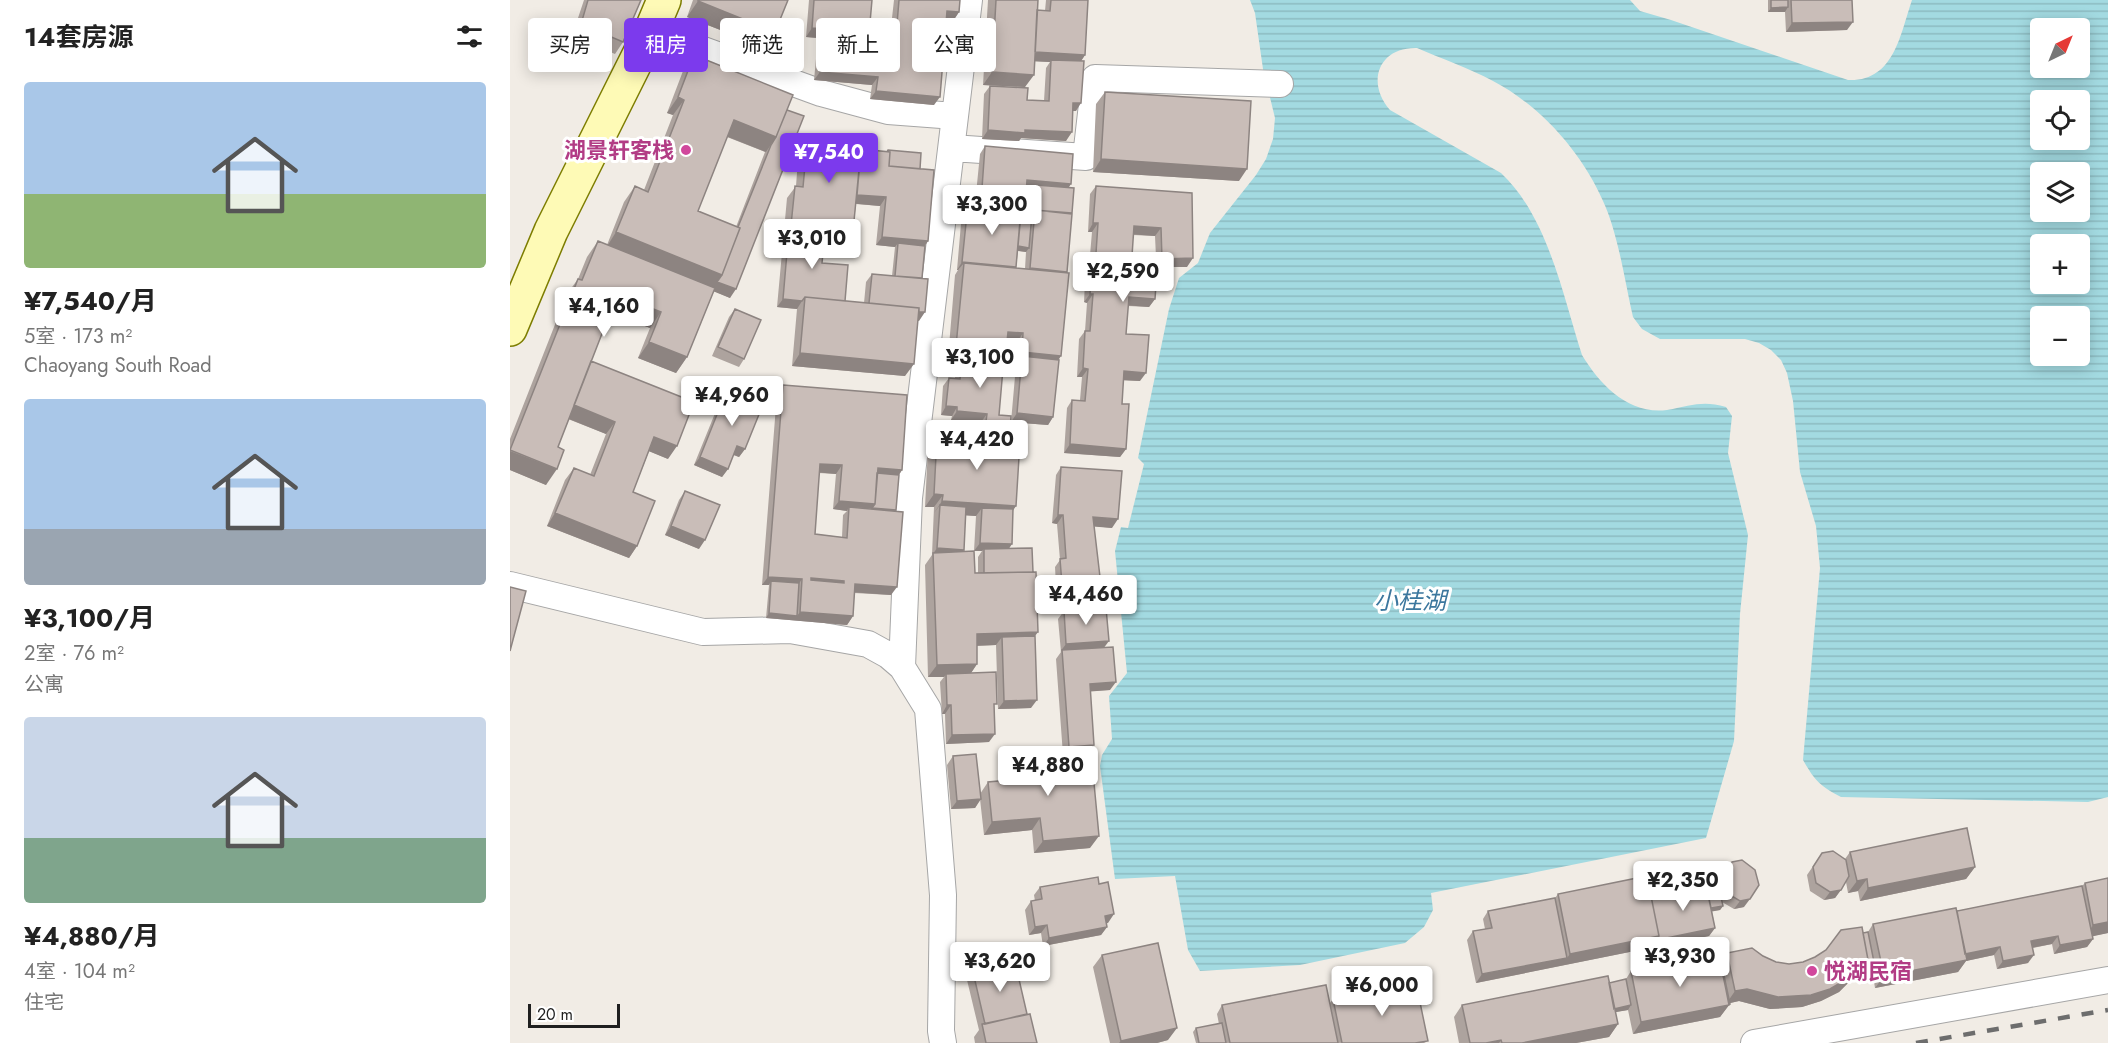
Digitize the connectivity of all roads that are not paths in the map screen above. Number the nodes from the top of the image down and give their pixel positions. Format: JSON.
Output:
{"nodes":[{"id":1,"x":664,"y":0,"type":"edge"},
{"id":2,"x":969,"y":0,"type":"edge"},
{"id":3,"x":656,"y":18,"type":"edge"},
{"id":4,"x":708,"y":52,"type":"edge"},
{"id":5,"x":630,"y":72,"type":"edge"},
{"id":6,"x":1280,"y":84,"type":"dead end"},
{"id":7,"x":956,"y":116,"type":"junction"},
{"id":8,"x":952,"y":148,"type":"junction"},
{"id":9,"x":510,"y":328,"type":"edge"},
{"id":10,"x":510,"y":585,"type":"edge"},
{"id":11,"x":902,"y":668,"type":"junction"},
{"id":12,"x":2108,"y":980,"type":"edge"},
{"id":13,"x":943,"y":1043,"type":"edge"},
{"id":14,"x":1754,"y":1043,"type":"edge"}],
"edges":[{"from":1,"to":3,"type":"main road"},
{"from":2,"to":7,"type":"street"},
{"from":4,"to":7,"type":"street"},
{"from":5,"to":9,"type":"main road"},
{"from":6,"to":8,"type":"street"},
{"from":7,"to":8,"type":"street"},
{"from":8,"to":11,"type":"street"},
{"from":10,"to":11,"type":"street"},
{"from":11,"to":13,"type":"street"},
{"from":12,"to":14,"type":"street"}]}
